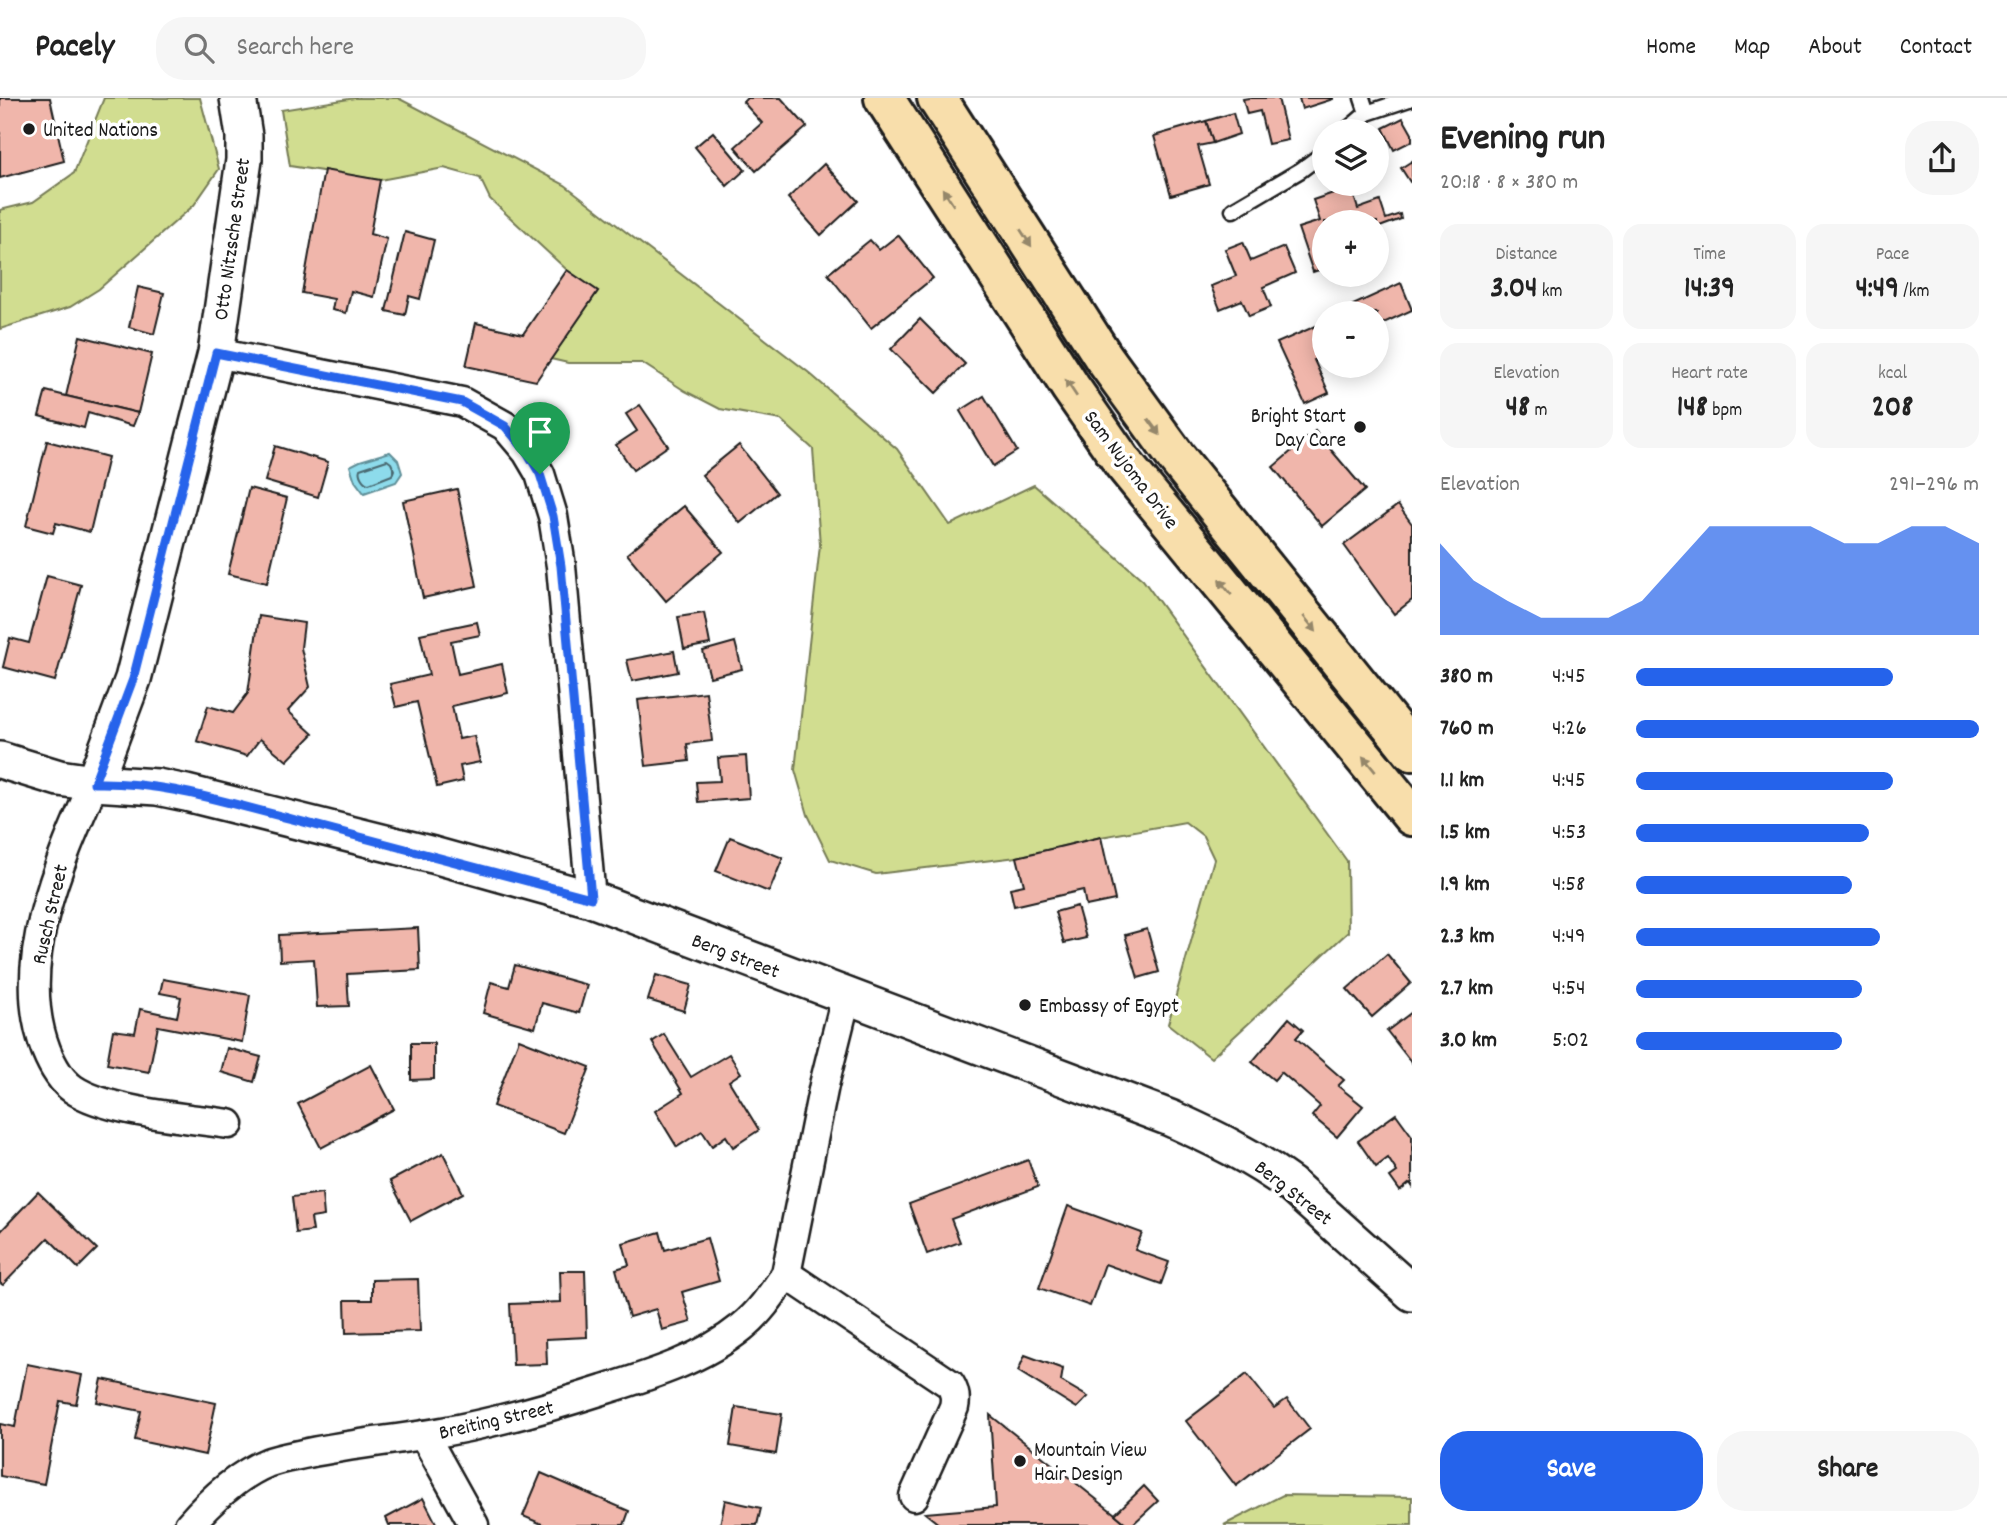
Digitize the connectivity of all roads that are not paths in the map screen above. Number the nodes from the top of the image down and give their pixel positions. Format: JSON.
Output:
{"nodes":[{"id":1,"x":238,"y":98,"type":"edge"},
{"id":2,"x":884,"y":98,"type":"edge"},
{"id":3,"x":937,"y":98,"type":"edge"},
{"id":4,"x":1362,"y":98,"type":"edge"},
{"id":5,"x":1412,"y":98,"type":"edge"},
{"id":6,"x":1367,"y":113,"type":"junction"},
{"id":7,"x":1360,"y":119,"type":"edge"},
{"id":8,"x":1312,"y":162,"type":"edge"},
{"id":9,"x":1233,"y":210,"type":"dead end"},
{"id":10,"x":216,"y":353,"type":"junction"},
{"id":11,"x":1412,"y":751,"type":"edge"},
{"id":12,"x":0,"y":760,"type":"edge"},
{"id":13,"x":94,"y":783,"type":"junction"},
{"id":14,"x":1412,"y":816,"type":"edge"},
{"id":15,"x":591,"y":898,"type":"junction"},
{"id":16,"x":846,"y":997,"type":"junction"},
{"id":17,"x":229,"y":1124,"type":"dead end"},
{"id":18,"x":786,"y":1274,"type":"junction"},
{"id":19,"x":1412,"y":1293,"type":"edge"},
{"id":20,"x":424,"y":1435,"type":"junction"},
{"id":21,"x":914,"y":1496,"type":"dead end"},
{"id":22,"x":189,"y":1525,"type":"edge"},
{"id":23,"x":474,"y":1525,"type":"edge"}],
"edges":[{"from":1,"to":10,"type":"street","name":"Otto Nitzsche Street"},
{"from":14,"to":2,"type":"highway","name":"Sam Nujoma Drive","one_way":true},
{"from":3,"to":11,"type":"highway","name":"Sam Nujoma Drive","one_way":true},
{"from":4,"to":6,"type":"lane"},
{"from":5,"to":6,"type":"lane"},
{"from":6,"to":7,"type":"lane"},
{"from":8,"to":9,"type":"lane"},
{"from":10,"to":13,"type":"street","name":"Otto Nitzsche Street"},
{"from":10,"to":15,"type":"street"},
{"from":12,"to":13,"type":"street","name":"Berg Street"},
{"from":13,"to":15,"type":"street","name":"Berg Street"},
{"from":13,"to":17,"type":"street","name":"Rusch Street"},
{"from":15,"to":16,"type":"street","name":"Berg Street"},
{"from":16,"to":18,"type":"street","name":"Breiting Street"},
{"from":16,"to":19,"type":"street","name":"Berg Street"},
{"from":18,"to":20,"type":"street","name":"Breiting Street"},
{"from":18,"to":21,"type":"street"},
{"from":20,"to":22,"type":"street","name":"Breiting Street"},
{"from":20,"to":23,"type":"street"}]}
